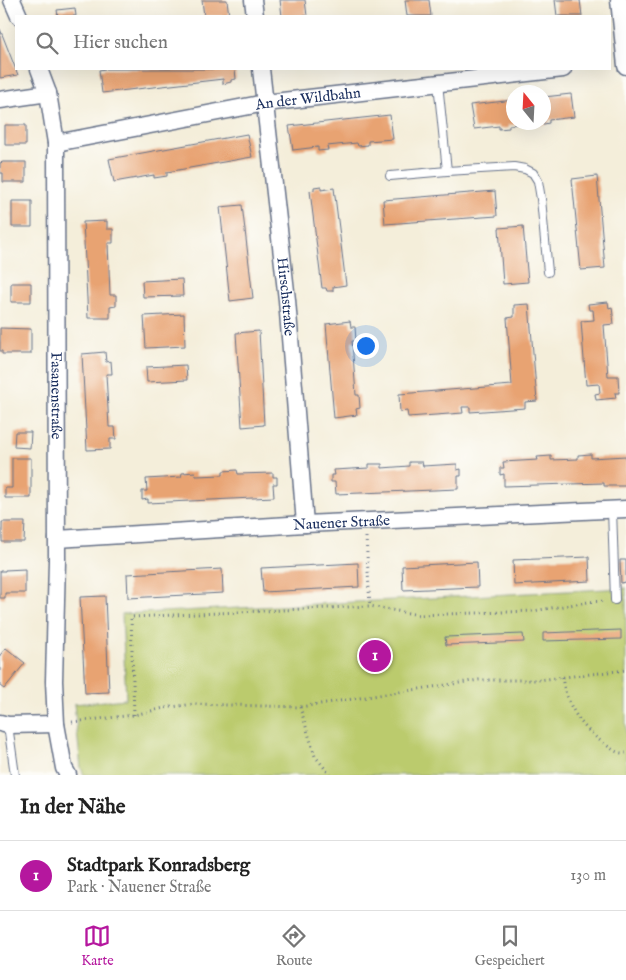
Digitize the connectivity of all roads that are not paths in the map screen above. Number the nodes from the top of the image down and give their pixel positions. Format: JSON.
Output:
{"nodes":[{"id":1,"x":12,"y":0,"type":"edge"},
{"id":2,"x":253,"y":0,"type":"edge"},
{"id":3,"x":619,"y":0,"type":"edge"},
{"id":4,"x":19,"y":15,"type":"edge"},
{"id":5,"x":255,"y":15,"type":"edge"},
{"id":6,"x":626,"y":62,"type":"edge"},
{"id":7,"x":611,"y":63,"type":"edge"},
{"id":8,"x":626,"y":66,"type":"edge"},
{"id":9,"x":39,"y":70,"type":"edge"},
{"id":10,"x":261,"y":70,"type":"edge"},
{"id":11,"x":554,"y":70,"type":"edge"},
{"id":12,"x":438,"y":83,"type":"junction"},
{"id":13,"x":48,"y":93,"type":"junction"},
{"id":14,"x":0,"y":100,"type":"edge"},
{"id":15,"x":265,"y":103,"type":"junction"},
{"id":16,"x":56,"y":143,"type":"junction"},
{"id":17,"x":447,"y":171,"type":"junction"},
{"id":18,"x":390,"y":176,"type":"dead end"},
{"id":19,"x":548,"y":272,"type":"dead end"},
{"id":20,"x":619,"y":509,"type":"edge"},
{"id":21,"x":304,"y":524,"type":"junction"},
{"id":22,"x":57,"y":539,"type":"junction"},
{"id":23,"x":616,"y":600,"type":"road end"},
{"id":24,"x":4,"y":724,"type":"edge"},
{"id":25,"x":56,"y":724,"type":"junction"},
{"id":26,"x":15,"y":775,"type":"edge"},
{"id":27,"x":68,"y":775,"type":"edge"}],
"edges":[{"from":1,"to":4,"type":"street"},
{"from":2,"to":5,"type":"street"},
{"from":3,"to":6,"type":"street"},
{"from":6,"to":7,"type":"street"},
{"from":6,"to":8,"type":"street"},
{"from":9,"to":13,"type":"street","name":"Fasanenstraße"},
{"from":10,"to":15,"type":"street","name":"Hirschstraße"},
{"from":11,"to":12,"type":"street","name":"An der Wildbahn"},
{"from":12,"to":15,"type":"street","name":"An der Wildbahn"},
{"from":12,"to":17,"type":"lane"},
{"from":13,"to":14,"type":"street"},
{"from":13,"to":16,"type":"street","name":"Fasanenstraße"},
{"from":15,"to":16,"type":"street","name":"An der Wildbahn"},
{"from":15,"to":21,"type":"street","name":"Hirschstraße"},
{"from":16,"to":22,"type":"street","name":"Fasanenstraße"},
{"from":17,"to":18,"type":"lane"},
{"from":17,"to":19,"type":"lane"},
{"from":20,"to":21,"type":"street","name":"Nauener Straße"},
{"from":20,"to":23,"type":"lane"},
{"from":21,"to":22,"type":"street","name":"Nauener Straße"},
{"from":22,"to":25,"type":"street","name":"Fasanenstraße"},
{"from":24,"to":25,"type":"street"},
{"from":24,"to":26,"type":"lane"},
{"from":25,"to":27,"type":"street","name":"Fasanenstraße"}]}
